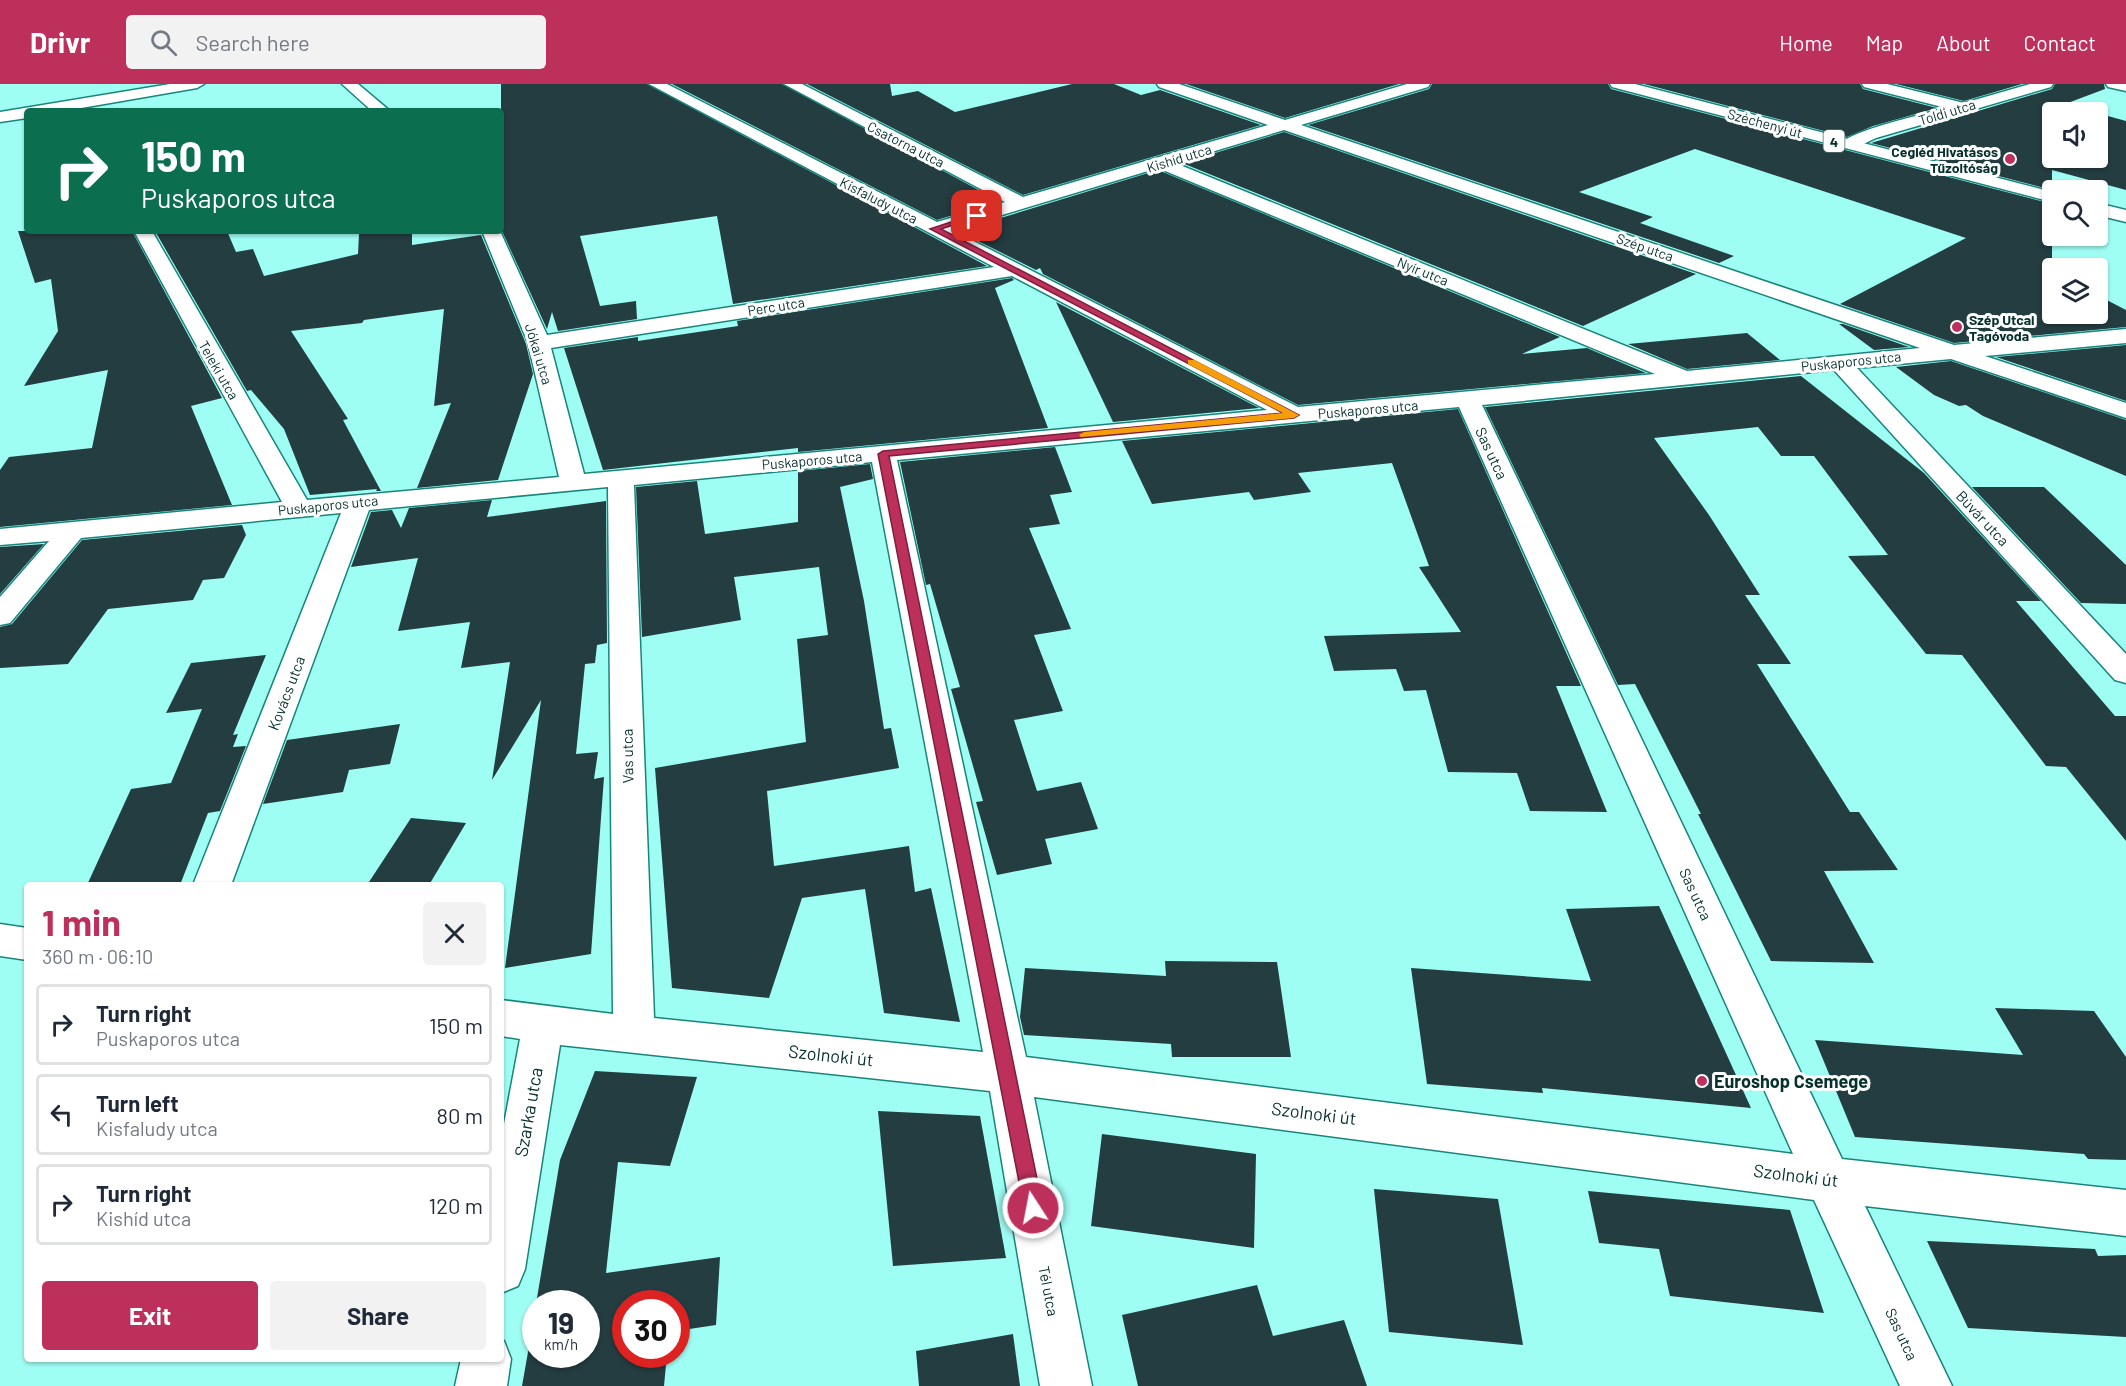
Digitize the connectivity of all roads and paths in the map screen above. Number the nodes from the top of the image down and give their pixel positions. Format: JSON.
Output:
{"nodes":[{"id":1,"x":197,"y":84,"type":"edge"},
{"id":2,"x":349,"y":84,"type":"edge"},
{"id":3,"x":656,"y":84,"type":"edge"},
{"id":4,"x":791,"y":84,"type":"edge"},
{"id":5,"x":1164,"y":84,"type":"edge"},
{"id":6,"x":1423,"y":84,"type":"edge"},
{"id":7,"x":1617,"y":84,"type":"edge"},
{"id":8,"x":1869,"y":84,"type":"edge"},
{"id":9,"x":2046,"y":84,"type":"edge"},
{"id":10,"x":2113,"y":84,"type":"edge"},
{"id":11,"x":2126,"y":87,"type":"edge"},
{"id":12,"x":65,"y":91,"type":"dead end"},
{"id":13,"x":76,"y":108,"type":"edge"},
{"id":14,"x":378,"y":108,"type":"edge"},
{"id":15,"x":1961,"y":108,"type":"junction"},
{"id":16,"x":24,"y":113,"type":"edge"},
{"id":17,"x":0,"y":117,"type":"edge"},
{"id":18,"x":1288,"y":125,"type":"junction"},
{"id":19,"x":1849,"y":144,"type":"junction"},
{"id":20,"x":1161,"y":163,"type":"junction"},
{"id":21,"x":2042,"y":194,"type":"edge"},
{"id":22,"x":1021,"y":203,"type":"junction"},
{"id":23,"x":2108,"y":212,"type":"edge"},
{"id":24,"x":2126,"y":216,"type":"edge"},
{"id":25,"x":934,"y":229,"type":"junction"},
{"id":26,"x":145,"y":234,"type":"edge"},
{"id":27,"x":491,"y":234,"type":"edge"},
{"id":28,"x":1014,"y":270,"type":"junction"},
{"id":29,"x":2126,"y":336,"type":"edge"},
{"id":30,"x":539,"y":343,"type":"junction"},
{"id":31,"x":1952,"y":351,"type":"junction"},
{"id":32,"x":1839,"y":362,"type":"junction"},
{"id":33,"x":1685,"y":378,"type":"junction"},
{"id":34,"x":1468,"y":400,"type":"junction"},
{"id":35,"x":2126,"y":411,"type":"edge"},
{"id":36,"x":1294,"y":415,"type":"junction"},
{"id":37,"x":883,"y":454,"type":"junction"},
{"id":38,"x":621,"y":478,"type":"junction"},
{"id":39,"x":573,"y":482,"type":"junction"},
{"id":40,"x":359,"y":502,"type":"junction"},
{"id":41,"x":298,"y":508,"type":"junction"},
{"id":42,"x":73,"y":530,"type":"junction"},
{"id":43,"x":0,"y":537,"type":"edge"},
{"id":44,"x":0,"y":616,"type":"edge"},
{"id":45,"x":2126,"y":673,"type":"edge"},
{"id":46,"x":213,"y":882,"type":"edge"},
{"id":47,"x":0,"y":940,"type":"edge"},
{"id":48,"x":24,"y":944,"type":"edge"},
{"id":49,"x":504,"y":1018,"type":"edge"},
{"id":50,"x":543,"y":1025,"type":"junction"},
{"id":51,"x":634,"y":1034,"type":"junction"},
{"id":52,"x":1008,"y":1074,"type":"junction"},
{"id":53,"x":1828,"y":1180,"type":"junction"},
{"id":54,"x":2126,"y":1213,"type":"edge"},
{"id":55,"x":504,"y":1252,"type":"edge"},
{"id":56,"x":485,"y":1362,"type":"edge"},
{"id":57,"x":481,"y":1386,"type":"edge"},
{"id":58,"x":1066,"y":1386,"type":"edge"},
{"id":59,"x":1926,"y":1386,"type":"edge"}],
"edges":[{"from":1,"to":13,"type":"street"},
{"from":2,"to":14,"type":"street"},
{"from":3,"to":25,"type":"street","name":"Kisfaludy utca"},
{"from":4,"to":22,"type":"street","name":"Csatorna utca"},
{"from":5,"to":18,"type":"street","name":"Szép utca"},
{"from":6,"to":18,"type":"street","name":"Kishíd utca"},
{"from":7,"to":19,"type":"street","name":"Széchenyi út","number":"4"},
{"from":8,"to":15,"type":"street"},
{"from":9,"to":15,"type":"street","name":"Toldi utca"},
{"from":10,"to":11,"type":"street"},
{"from":12,"to":13,"type":"street"},
{"from":15,"to":19,"type":"street","name":"Toldi utca"},
{"from":16,"to":17,"type":"street"},
{"from":18,"to":20,"type":"street","name":"Kishíd utca"},
{"from":18,"to":31,"type":"street","name":"Szép utca"},
{"from":19,"to":21,"type":"street","name":"Széchenyi út","number":"4"},
{"from":20,"to":22,"type":"street","name":"Kishíd utca"},
{"from":20,"to":33,"type":"street","name":"Nyír utca"},
{"from":22,"to":25,"type":"street","name":"Kishíd utca"},
{"from":23,"to":24,"type":"street"},
{"from":25,"to":28,"type":"street","name":"Kisfaludy utca"},
{"from":26,"to":41,"type":"street","name":"Teleki utca"},
{"from":27,"to":30,"type":"street","name":"Jókai utca"},
{"from":28,"to":30,"type":"street","name":"Perc utca"},
{"from":28,"to":36,"type":"street","name":"Kisfaludy utca"},
{"from":29,"to":31,"type":"street","name":"Puskaporos utca"},
{"from":30,"to":39,"type":"street","name":"Jókai utca"},
{"from":31,"to":32,"type":"street","name":"Puskaporos utca"},
{"from":31,"to":35,"type":"street","name":"Szép utca"},
{"from":32,"to":33,"type":"street","name":"Puskaporos utca"},
{"from":32,"to":45,"type":"street","name":"Búvár utca"},
{"from":33,"to":34,"type":"street","name":"Puskaporos utca"},
{"from":34,"to":36,"type":"street","name":"Puskaporos utca"},
{"from":34,"to":53,"type":"street","name":"Sas utca"},
{"from":36,"to":37,"type":"street","name":"Puskaporos utca"},
{"from":37,"to":38,"type":"street","name":"Puskaporos utca"},
{"from":37,"to":52,"type":"street","name":"Tél utca"},
{"from":38,"to":39,"type":"street","name":"Puskaporos utca"},
{"from":38,"to":51,"type":"street","name":"Vas utca"},
{"from":39,"to":40,"type":"street","name":"Puskaporos utca"},
{"from":40,"to":41,"type":"street","name":"Puskaporos utca"},
{"from":40,"to":46,"type":"street","name":"Kovács utca"},
{"from":41,"to":42,"type":"street","name":"Puskaporos utca"},
{"from":42,"to":43,"type":"street","name":"Puskaporos utca"},
{"from":42,"to":44,"type":"street"},
{"from":47,"to":48,"type":"street"},
{"from":49,"to":50,"type":"street","name":"Szolnoki út"},
{"from":50,"to":51,"type":"street","name":"Szolnoki út"},
{"from":50,"to":55,"type":"street","name":"Szarka utca"},
{"from":51,"to":52,"type":"street","name":"Szolnoki út"},
{"from":52,"to":53,"type":"street","name":"Szolnoki út"},
{"from":52,"to":58,"type":"street","name":"Tél utca"},
{"from":53,"to":54,"type":"street","name":"Szolnoki út"},
{"from":53,"to":59,"type":"street","name":"Sas utca"},
{"from":56,"to":57,"type":"street"}]}
